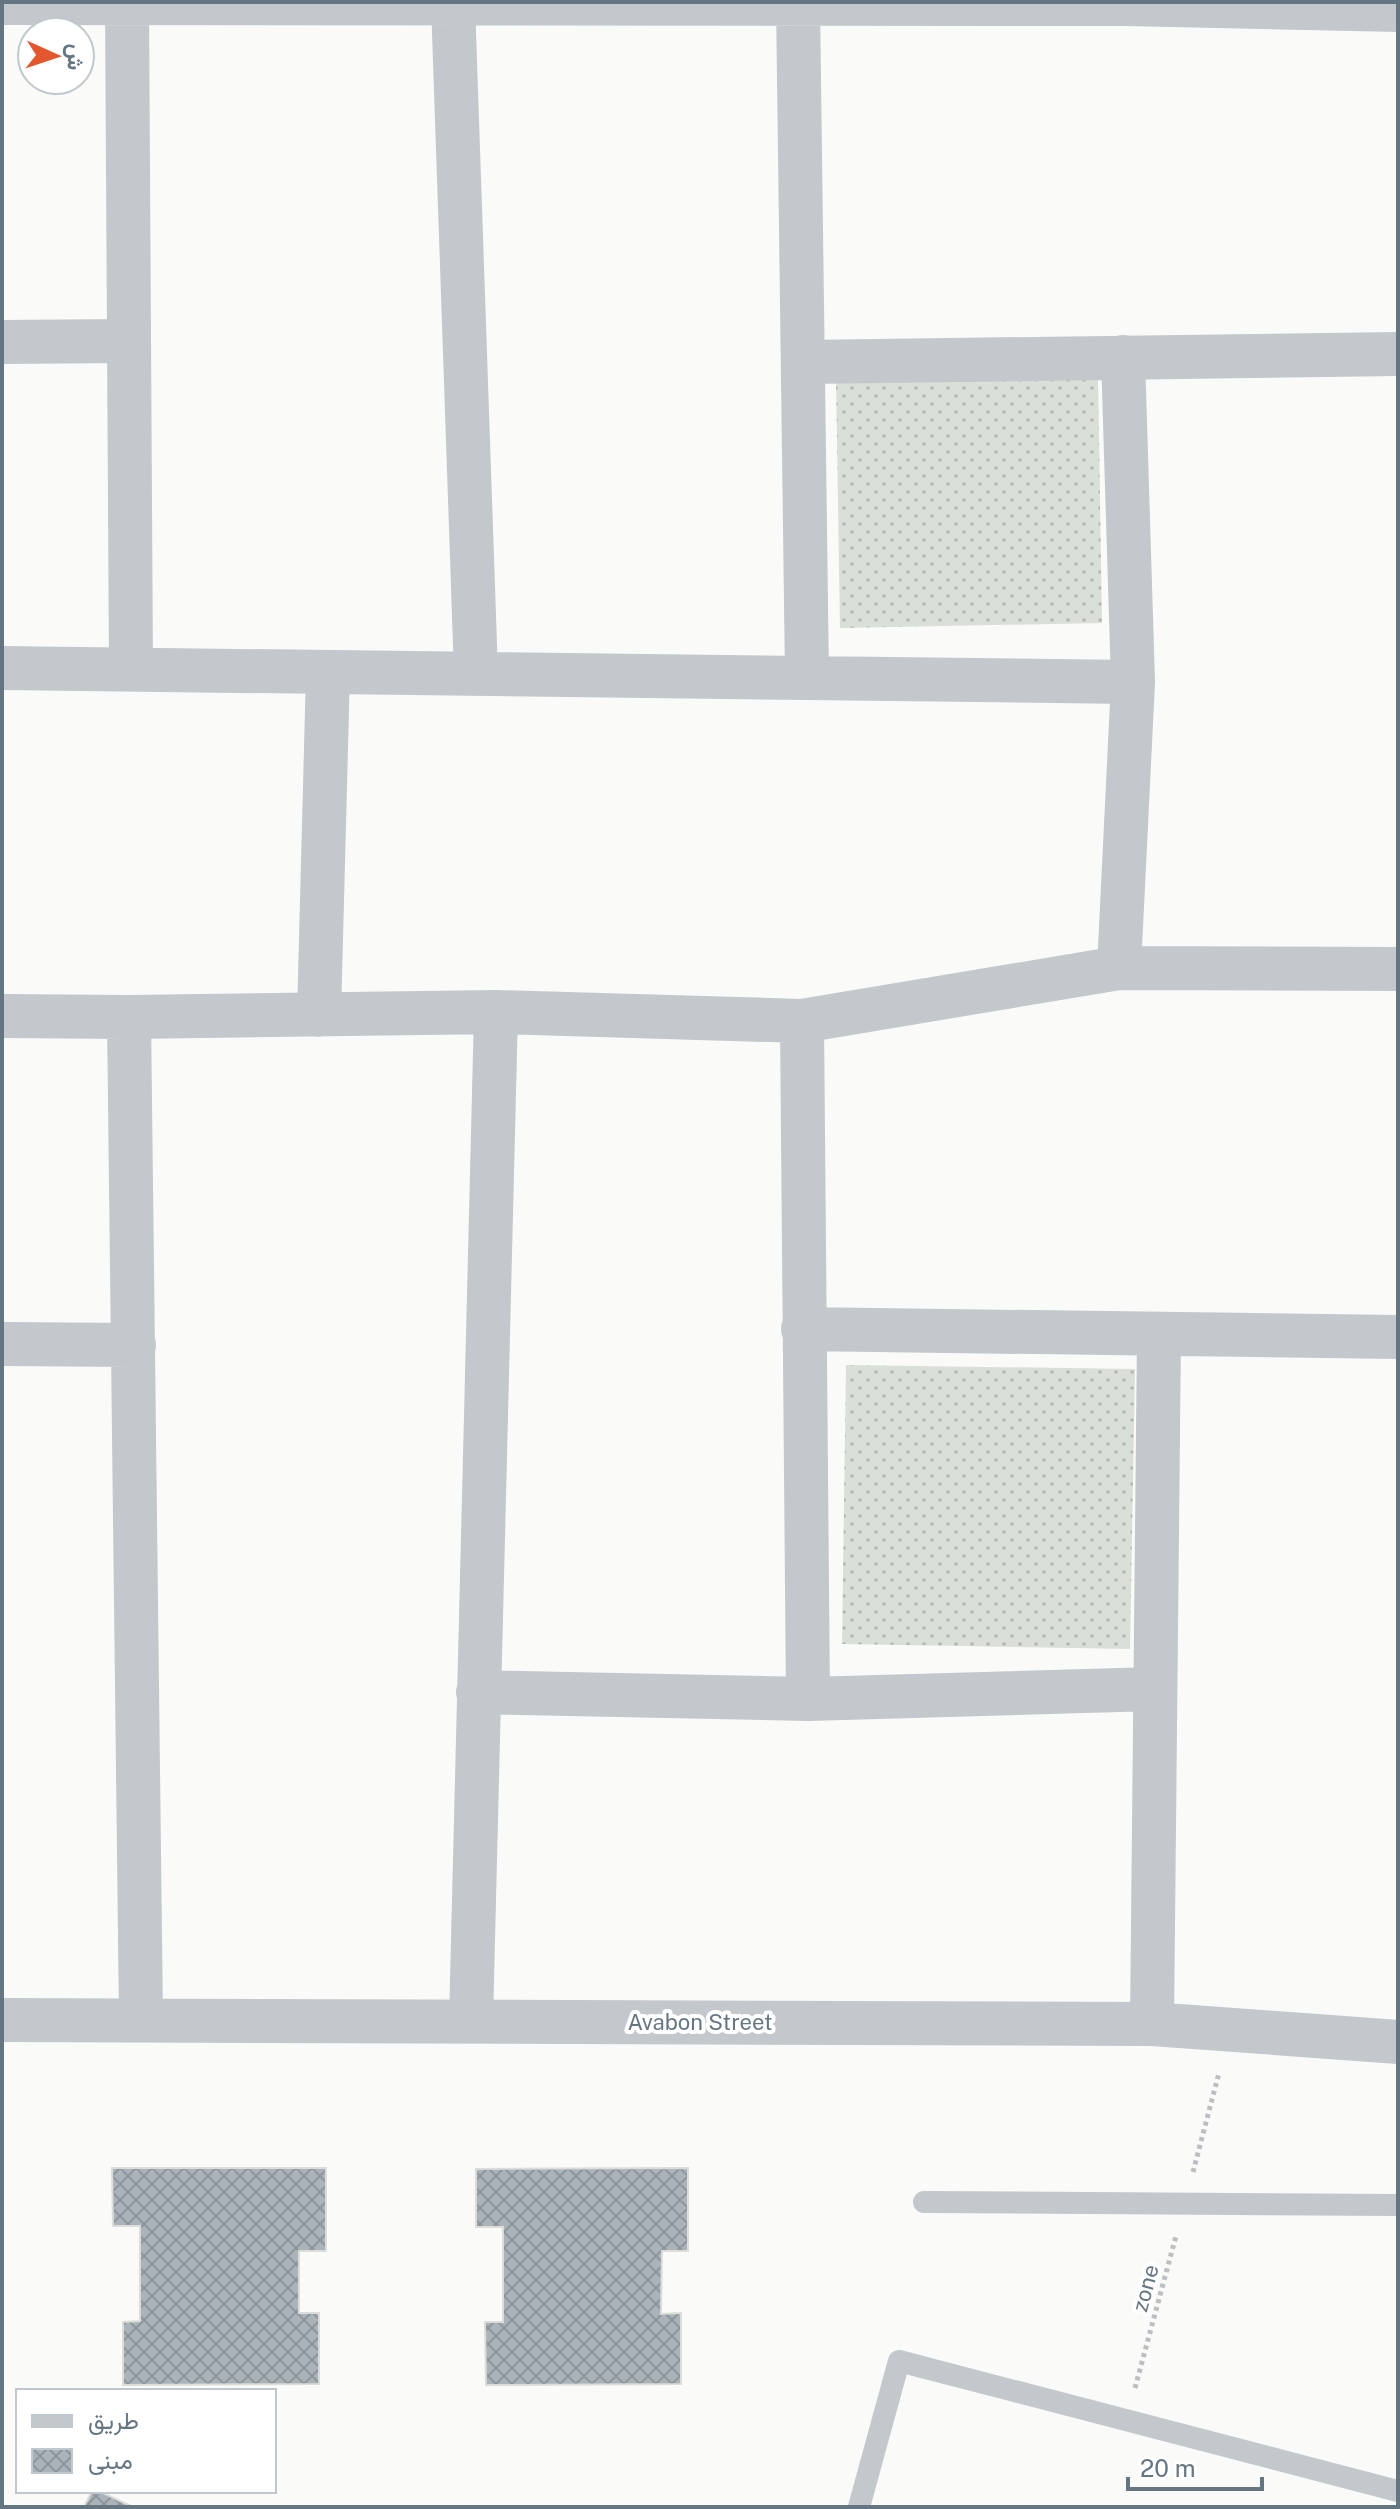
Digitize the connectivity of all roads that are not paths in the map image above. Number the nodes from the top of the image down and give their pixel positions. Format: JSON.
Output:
{"nodes":[{"id":1,"x":2,"y":3,"type":"edge"},
{"id":2,"x":127,"y":3,"type":"edge"},
{"id":3,"x":453,"y":3,"type":"edge"},
{"id":4,"x":652,"y":3,"type":"edge"},
{"id":5,"x":1126,"y":3,"type":"edge"},
{"id":6,"x":798,"y":4,"type":"edge"},
{"id":7,"x":1398,"y":10,"type":"edge"},
{"id":8,"x":128,"y":341,"type":"junction"},
{"id":9,"x":2,"y":342,"type":"edge"},
{"id":10,"x":1398,"y":354,"type":"edge"},
{"id":11,"x":1123,"y":357,"type":"junction"},
{"id":12,"x":805,"y":362,"type":"junction"},
{"id":13,"x":2,"y":668,"type":"edge"},
{"id":14,"x":131,"y":669,"type":"junction"},
{"id":15,"x":328,"y":672,"type":"junction"},
{"id":16,"x":476,"y":674,"type":"junction"},
{"id":17,"x":807,"y":678,"type":"junction"},
{"id":18,"x":1133,"y":682,"type":"junction"},
{"id":19,"x":1119,"y":968,"type":"junction"},
{"id":20,"x":1398,"y":969,"type":"edge"},
{"id":21,"x":496,"y":1012,"type":"junction"},
{"id":22,"x":319,"y":1015,"type":"junction"},
{"id":23,"x":2,"y":1016,"type":"edge"},
{"id":24,"x":129,"y":1017,"type":"junction"},
{"id":25,"x":802,"y":1021,"type":"junction"},
{"id":26,"x":803,"y":1329,"type":"junction"},
{"id":27,"x":1159,"y":1334,"type":"junction"},
{"id":28,"x":1398,"y":1337,"type":"edge"},
{"id":29,"x":2,"y":1344,"type":"edge"},
{"id":30,"x":134,"y":1345,"type":"junction"},
{"id":31,"x":1154,"y":1689,"type":"junction"},
{"id":32,"x":478,"y":1692,"type":"junction"},
{"id":33,"x":808,"y":1699,"type":"junction"},
{"id":34,"x":2,"y":2020,"type":"edge"},
{"id":35,"x":141,"y":2020,"type":"junction"},
{"id":36,"x":471,"y":2021,"type":"junction"},
{"id":37,"x":1152,"y":2024,"type":"junction"},
{"id":38,"x":1398,"y":2042,"type":"edge"},
{"id":39,"x":924,"y":2202,"type":"dead end"},
{"id":40,"x":1398,"y":2205,"type":"edge"},
{"id":41,"x":1398,"y":2491,"type":"edge"},
{"id":42,"x":859,"y":2507,"type":"edge"}],
"edges":[{"from":1,"to":2,"type":"street"},
{"from":2,"to":3,"type":"street"},
{"from":2,"to":8,"type":"street"},
{"from":3,"to":4,"type":"street"},
{"from":3,"to":16,"type":"street"},
{"from":4,"to":6,"type":"street"},
{"from":5,"to":6,"type":"street"},
{"from":5,"to":7,"type":"street"},
{"from":6,"to":12,"type":"street"},
{"from":8,"to":9,"type":"street"},
{"from":8,"to":14,"type":"street"},
{"from":10,"to":11,"type":"street"},
{"from":11,"to":12,"type":"street"},
{"from":11,"to":18,"type":"street"},
{"from":12,"to":17,"type":"street"},
{"from":13,"to":14,"type":"street"},
{"from":14,"to":15,"type":"street"},
{"from":15,"to":16,"type":"street"},
{"from":15,"to":22,"type":"street"},
{"from":16,"to":17,"type":"street"},
{"from":17,"to":18,"type":"street"},
{"from":18,"to":19,"type":"street"},
{"from":19,"to":20,"type":"street"},
{"from":19,"to":25,"type":"street"},
{"from":21,"to":22,"type":"street"},
{"from":21,"to":25,"type":"street"},
{"from":21,"to":32,"type":"street"},
{"from":22,"to":24,"type":"street"},
{"from":23,"to":24,"type":"street"},
{"from":24,"to":30,"type":"street"},
{"from":25,"to":26,"type":"street"},
{"from":26,"to":27,"type":"street"},
{"from":26,"to":33,"type":"street"},
{"from":27,"to":28,"type":"street"},
{"from":27,"to":31,"type":"street"},
{"from":29,"to":30,"type":"street"},
{"from":30,"to":35,"type":"street"},
{"from":31,"to":33,"type":"street"},
{"from":31,"to":37,"type":"street"},
{"from":32,"to":33,"type":"street"},
{"from":32,"to":36,"type":"street"},
{"from":34,"to":35,"type":"street","name":"Avabon Street"},
{"from":35,"to":36,"type":"street","name":"Avabon Street"},
{"from":36,"to":37,"type":"street","name":"Avabon Street"},
{"from":37,"to":38,"type":"street","name":"Avabon Street"},
{"from":39,"to":40,"type":"lane"},
{"from":41,"to":42,"type":"lane"}]}
